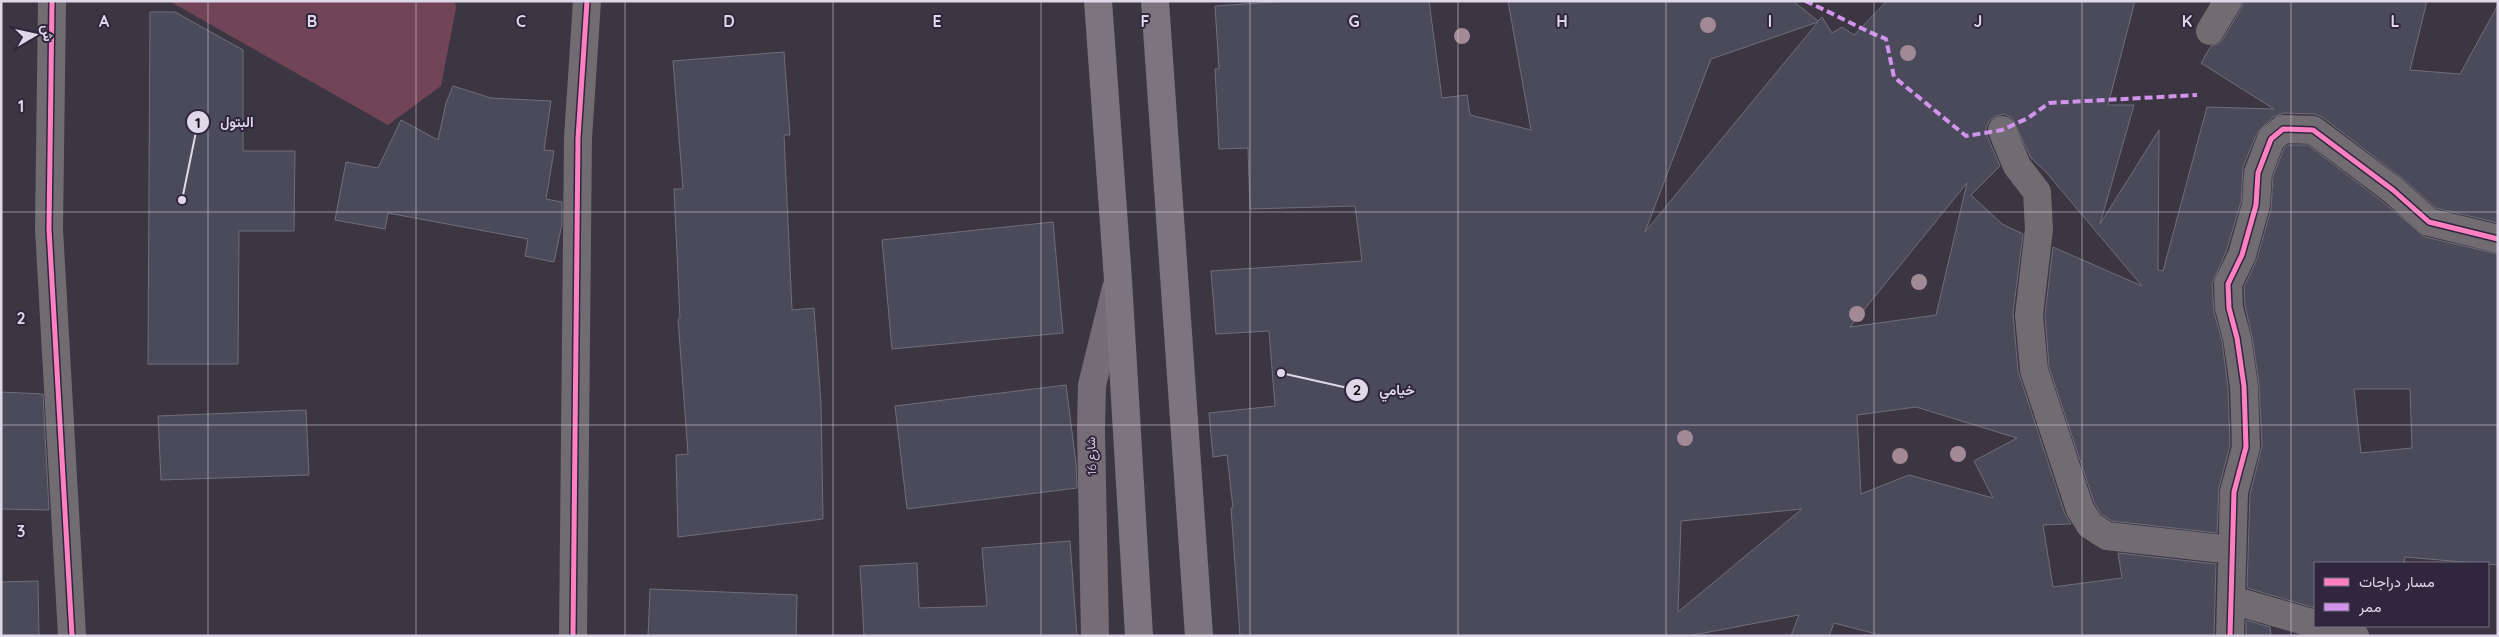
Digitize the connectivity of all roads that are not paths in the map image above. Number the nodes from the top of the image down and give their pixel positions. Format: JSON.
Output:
{"nodes":[{"id":1,"x":52,"y":1,"type":"edge"},
{"id":2,"x":587,"y":1,"type":"edge"},
{"id":3,"x":1098,"y":1,"type":"edge"},
{"id":4,"x":1155,"y":1,"type":"edge"},
{"id":5,"x":2228,"y":1,"type":"edge"},
{"id":6,"x":2210,"y":31,"type":"dead end"},
{"id":7,"x":2002,"y":130,"type":"dead end"},
{"id":8,"x":2498,"y":239,"type":"edge"},
{"id":9,"x":1118,"y":280,"type":"junction"},
{"id":10,"x":2232,"y":550,"type":"junction"},
{"id":11,"x":2232,"y":600,"type":"junction"},
{"id":12,"x":2314,"y":624,"type":"edge"},
{"id":13,"x":2325,"y":627,"type":"edge"},
{"id":14,"x":72,"y":636,"type":"edge"},
{"id":15,"x":573,"y":636,"type":"edge"},
{"id":16,"x":1095,"y":636,"type":"edge"},
{"id":17,"x":1139,"y":636,"type":"edge"},
{"id":18,"x":1199,"y":636,"type":"edge"},
{"id":19,"x":2230,"y":636,"type":"edge"},
{"id":20,"x":2355,"y":636,"type":"edge"}],
"edges":[{"from":1,"to":14,"type":"street"},
{"from":2,"to":15,"type":"street"},
{"from":3,"to":9,"type":"main road"},
{"from":4,"to":18,"type":"main road"},
{"from":5,"to":6,"type":"street"},
{"from":7,"to":10,"type":"street"},
{"from":8,"to":10,"type":"street"},
{"from":9,"to":16,"type":"street","name":"شارع 16"},
{"from":9,"to":17,"type":"main road"},
{"from":10,"to":11,"type":"street"},
{"from":11,"to":12,"type":"street"},
{"from":11,"to":19,"type":"street"},
{"from":13,"to":20,"type":"street"}]}
